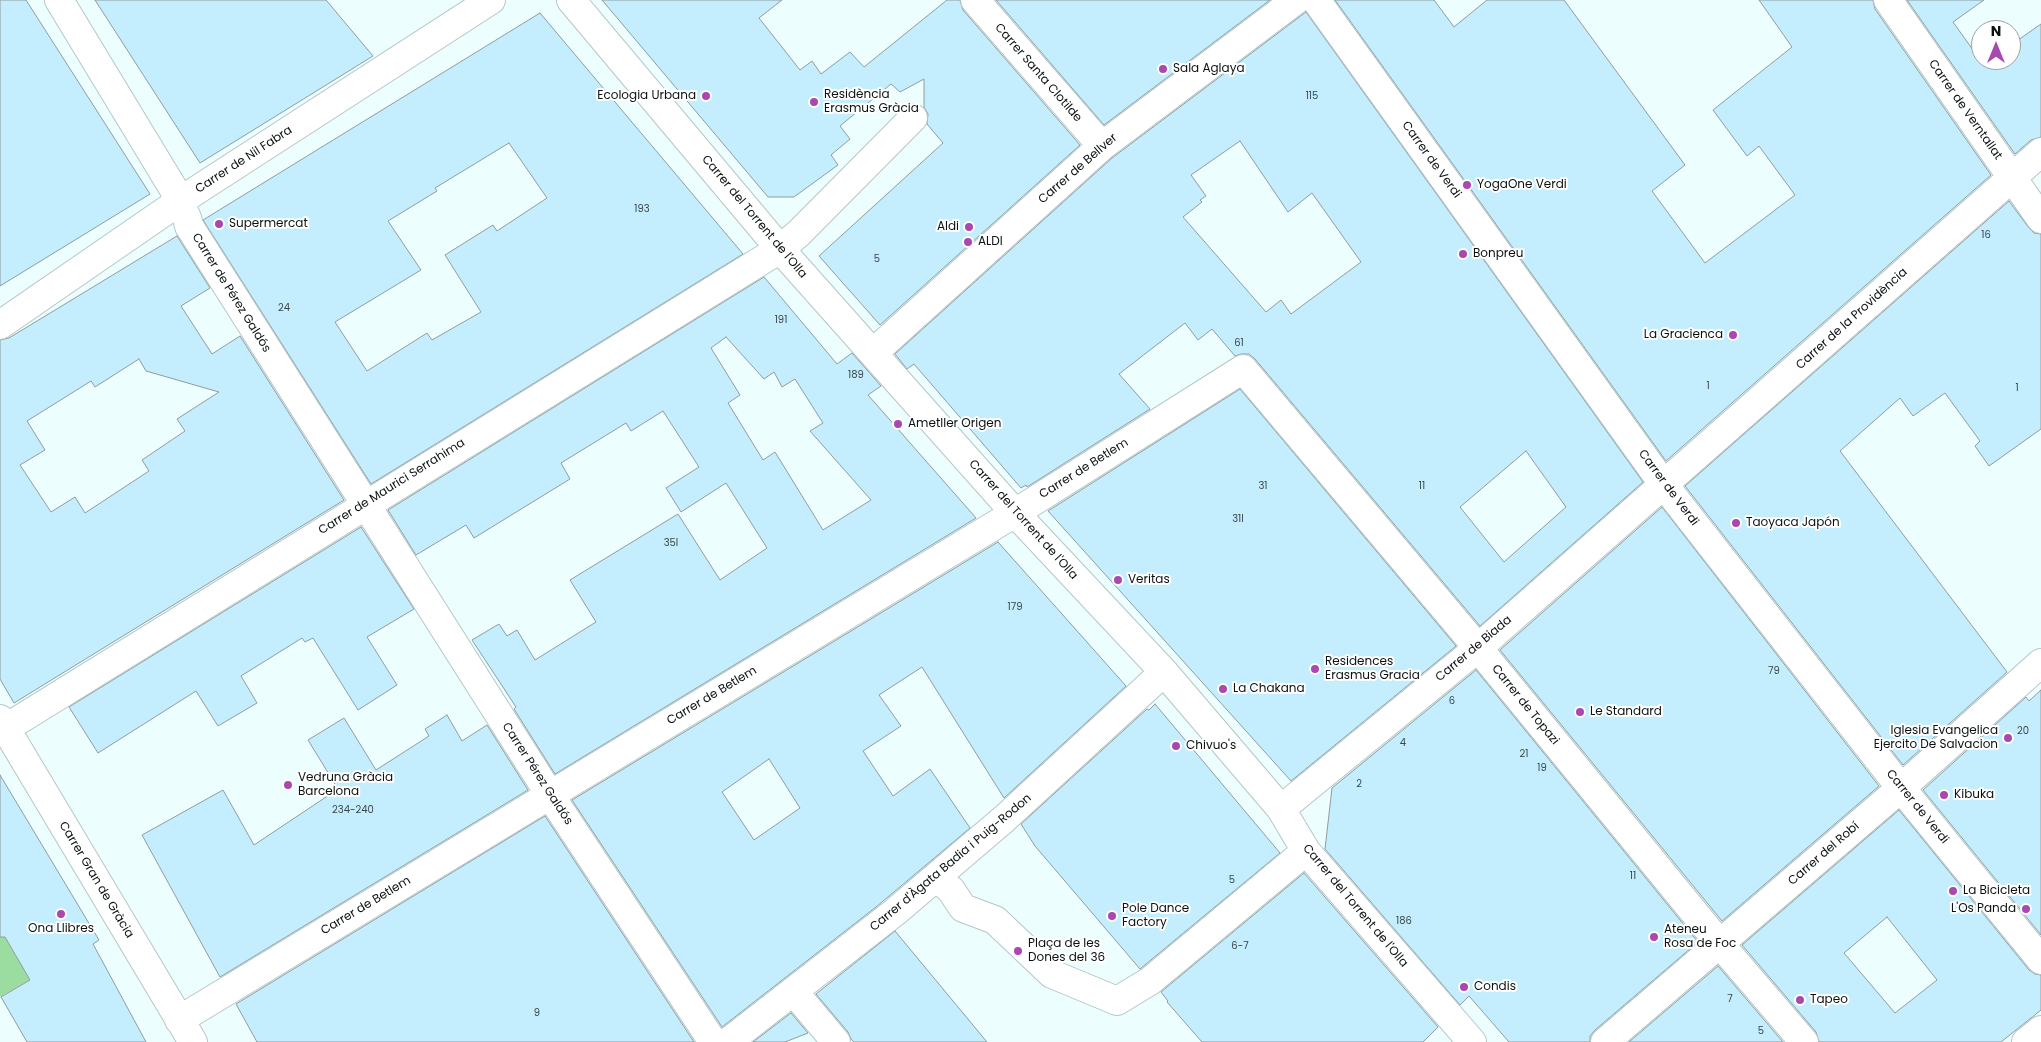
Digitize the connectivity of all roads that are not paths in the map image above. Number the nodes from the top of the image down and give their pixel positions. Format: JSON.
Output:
{"nodes":[{"id":1,"x":59,"y":0,"type":"edge"},
{"id":2,"x":491,"y":0,"type":"edge"},
{"id":3,"x":571,"y":0,"type":"edge"},
{"id":4,"x":975,"y":0,"type":"edge"},
{"id":5,"x":1296,"y":0,"type":"edge"},
{"id":6,"x":1316,"y":0,"type":"edge"},
{"id":7,"x":1888,"y":0,"type":"edge"},
{"id":8,"x":913,"y":118,"type":"dead end"},
{"id":9,"x":1102,"y":146,"type":"junction"},
{"id":10,"x":2041,"y":152,"type":"edge"},
{"id":11,"x":2016,"y":183,"type":"junction"},
{"id":12,"x":180,"y":201,"type":"junction"},
{"id":13,"x":2041,"y":219,"type":"edge"},
{"id":14,"x":780,"y":249,"type":"junction"},
{"id":15,"x":0,"y":325,"type":"edge"},
{"id":16,"x":873,"y":353,"type":"junction"},
{"id":17,"x":1244,"y":369,"type":"joint"},
{"id":18,"x":1664,"y":485,"type":"junction"},
{"id":19,"x":364,"y":504,"type":"junction"},
{"id":20,"x":1015,"y":513,"type":"junction"},
{"id":21,"x":1478,"y":648,"type":"junction"},
{"id":22,"x":2041,"y":663,"type":"edge"},
{"id":23,"x":1164,"y":672,"type":"junction"},
{"id":24,"x":3,"y":723,"type":"edge"},
{"id":25,"x":1901,"y":788,"type":"junction"},
{"id":26,"x":550,"y":795,"type":"junction"},
{"id":27,"x":1281,"y":809,"type":"junction"},
{"id":28,"x":1306,"y":851,"type":"junction"},
{"id":29,"x":936,"y":877,"type":"junction"},
{"id":30,"x":1720,"y":944,"type":"junction"},
{"id":31,"x":2041,"y":960,"type":"edge"},
{"id":32,"x":794,"y":992,"type":"junction"},
{"id":33,"x":2041,"y":1030,"type":"edge"},
{"id":34,"x":186,"y":1031,"type":"edge"},
{"id":35,"x":713,"y":1042,"type":"edge"},
{"id":36,"x":728,"y":1042,"type":"edge"},
{"id":37,"x":836,"y":1042,"type":"edge"},
{"id":38,"x":1472,"y":1042,"type":"edge"},
{"id":39,"x":1605,"y":1042,"type":"edge"},
{"id":40,"x":1804,"y":1042,"type":"edge"},
{"id":41,"x":2026,"y":1042,"type":"edge"}],
"edges":[{"from":1,"to":12,"type":"street","name":"Carrer de Pérez Galdós"},
{"from":2,"to":12,"type":"street","name":"Carrer de Nil Fabra"},
{"from":3,"to":14,"type":"street","name":"Carrer del Torrent de l'Olla"},
{"from":4,"to":9,"type":"street","name":"Carrer Santa Clotilde"},
{"from":5,"to":9,"type":"street","name":"Carrer de Bellver"},
{"from":6,"to":18,"type":"street","name":"Carrer de Verdi"},
{"from":7,"to":11,"type":"street","name":"Carrer de Verntallat"},
{"from":8,"to":14,"type":"street","name":"Carrer de Maurici Serrahima"},
{"from":9,"to":16,"type":"street","name":"Carrer de Bellver"},
{"from":10,"to":11,"type":"street","name":"Carrer de la Providència"},
{"from":11,"to":13,"type":"street","name":"Carrer de Verntallat"},
{"from":11,"to":18,"type":"street","name":"Carrer de la Providència"},
{"from":12,"to":15,"type":"street","name":"Carrer de Nil Fabra"},
{"from":12,"to":19,"type":"street","name":"Carrer de Pérez Galdós"},
{"from":14,"to":16,"type":"street","name":"Carrer del Torrent de l'Olla"},
{"from":14,"to":19,"type":"street","name":"Carrer de Maurici Serrahima"},
{"from":16,"to":20,"type":"street","name":"Carrer del Torrent de l'Olla"},
{"from":17,"to":20,"type":"street","name":"Carrer de Betlem"},
{"from":17,"to":21,"type":"street","name":"Carrer de Topazi"},
{"from":18,"to":21,"type":"street","name":"Carrer de Biada"},
{"from":18,"to":25,"type":"street","name":"Carrer de Verdi"},
{"from":19,"to":24,"type":"street","name":"Carrer de Maurici Serrahima"},
{"from":19,"to":26,"type":"street","name":"Carrer Pérez Galdós"},
{"from":20,"to":23,"type":"street","name":"Carrer del Torrent de l'Olla"},
{"from":20,"to":26,"type":"street","name":"Carrer de Betlem"},
{"from":21,"to":27,"type":"street","name":"Carrer de Biada"},
{"from":21,"to":30,"type":"street","name":"Carrer de Topazi"},
{"from":22,"to":25,"type":"street","name":"Carrer del Robí"},
{"from":23,"to":27,"type":"street","name":"Carrer del Torrent de l'Olla"},
{"from":23,"to":29,"type":"street","name":"Carrer d'Àgata Badia i Puig-Rodon"},
{"from":24,"to":34,"type":"street","name":"Carrer Gran de Gràcia"},
{"from":25,"to":30,"type":"street","name":"Carrer del Robí"},
{"from":25,"to":31,"type":"street","name":"Carrer de Verdi"},
{"from":26,"to":34,"type":"street","name":"Carrer de Betlem"},
{"from":26,"to":35,"type":"street","name":"Carrer Pérez Galdós"},
{"from":27,"to":28,"type":"street","name":"Carrer del Torrent de l'Olla"},
{"from":28,"to":29,"type":"street"},
{"from":28,"to":38,"type":"street","name":"Carrer del Torrent de l'Olla"},
{"from":29,"to":32,"type":"street","name":"Carrer d'Àgata Badia i Puig-Rodon"},
{"from":30,"to":39,"type":"street","name":"Carrer del Robí"},
{"from":30,"to":40,"type":"street","name":"Carrer de Topazi"},
{"from":32,"to":36,"type":"street","name":"Carrer d'Àgata Badia i Puig-Rodon"},
{"from":32,"to":37,"type":"street"},
{"from":33,"to":41,"type":"street"}]}
